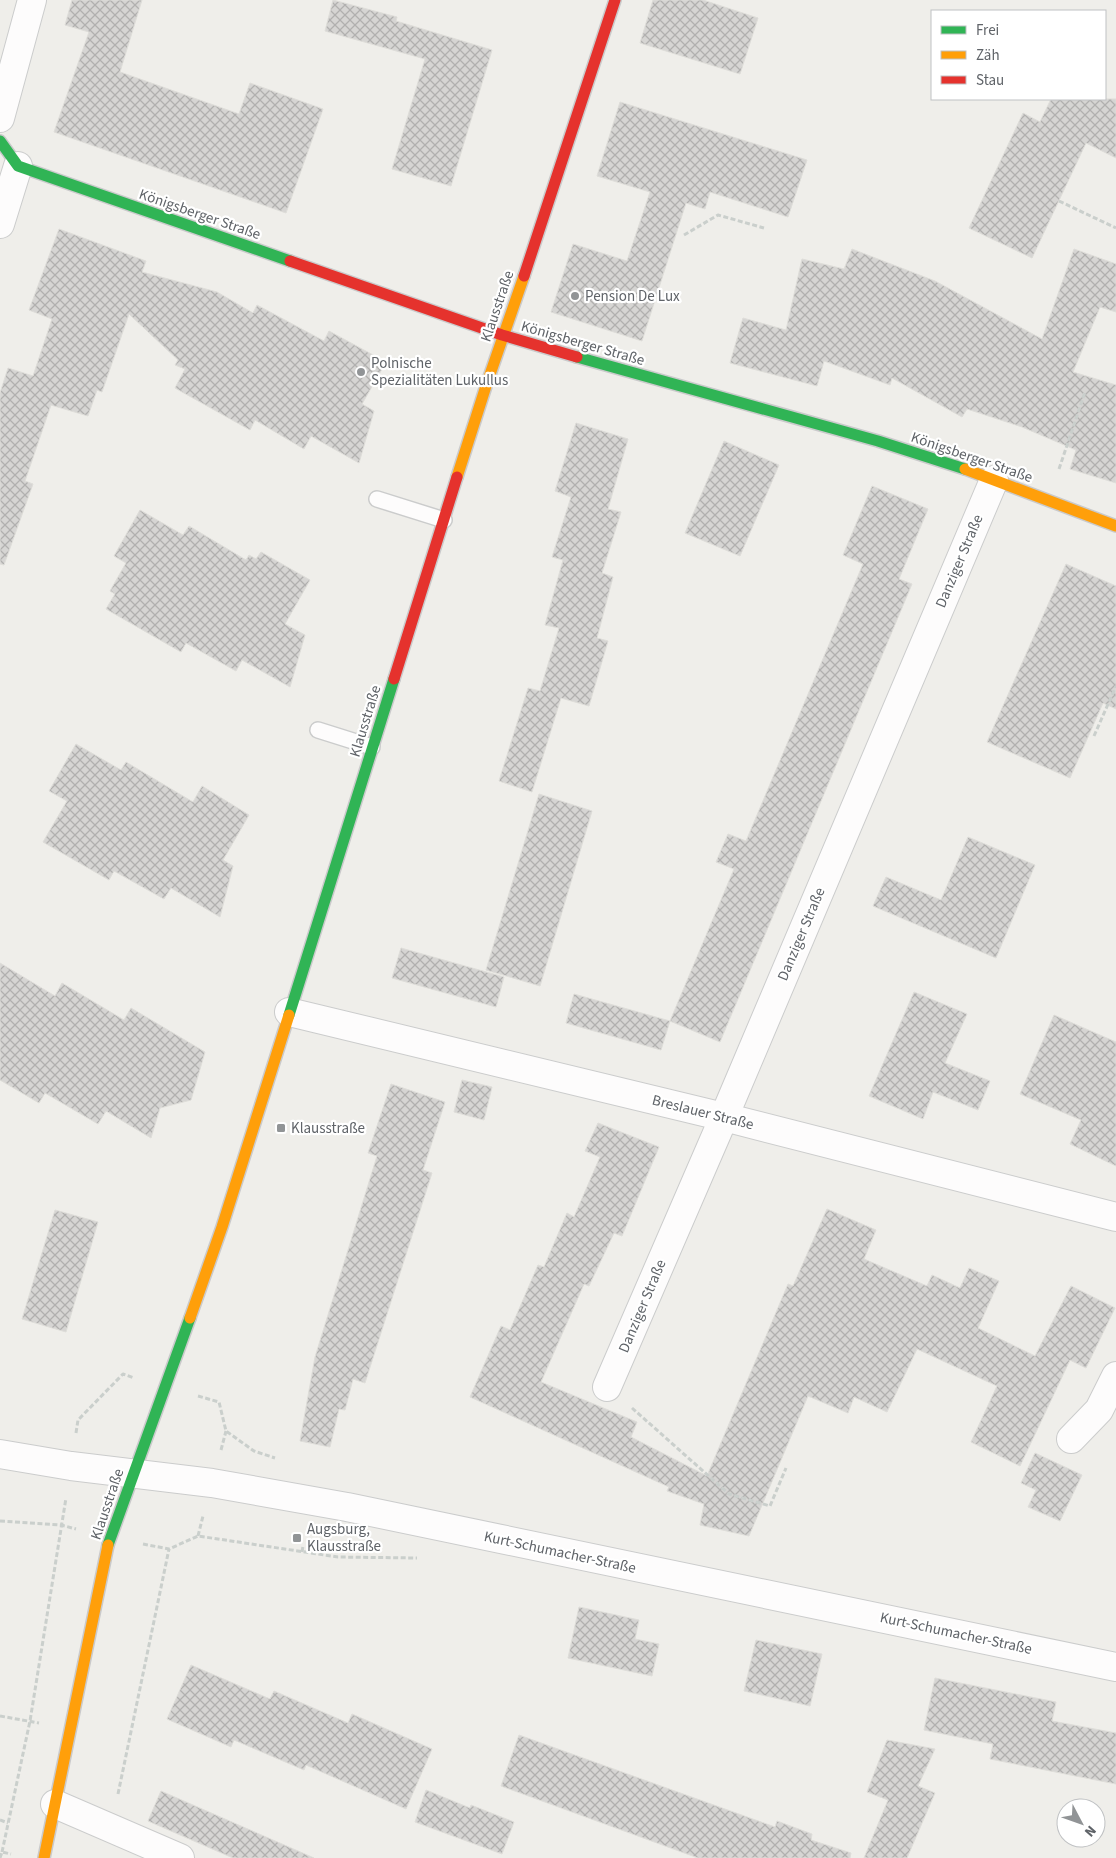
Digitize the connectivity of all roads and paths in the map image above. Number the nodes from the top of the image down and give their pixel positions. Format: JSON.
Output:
{"nodes":[{"id":1,"x":32,"y":0,"type":"edge"},
{"id":2,"x":615,"y":0,"type":"edge"},
{"id":3,"x":0,"y":118,"type":"edge"},
{"id":4,"x":0,"y":141,"type":"edge"},
{"id":5,"x":18,"y":166,"type":"junction"},
{"id":6,"x":1059,"y":200,"type":"dead end"},
{"id":7,"x":0,"y":224,"type":"edge"},
{"id":8,"x":764,"y":228,"type":"dead end"},
{"id":9,"x":1116,"y":228,"type":"edge"},
{"id":10,"x":684,"y":235,"type":"dead end"},
{"id":11,"x":502,"y":336,"type":"junction"},
{"id":12,"x":1085,"y":392,"type":"dead end"},
{"id":13,"x":994,"y":480,"type":"junction"},
{"id":14,"x":377,"y":499,"type":"dead end"},
{"id":15,"x":1049,"y":500,"type":"junction"},
{"id":16,"x":444,"y":520,"type":"junction"},
{"id":17,"x":1116,"y":526,"type":"edge"},
{"id":18,"x":1116,"y":686,"type":"edge"},
{"id":19,"x":318,"y":730,"type":"dead end"},
{"id":20,"x":1094,"y":736,"type":"dead end"},
{"id":21,"x":372,"y":747,"type":"junction"},
{"id":22,"x":289,"y":1012,"type":"junction"},
{"id":23,"x":724,"y":1117,"type":"junction"},
{"id":24,"x":1116,"y":1217,"type":"edge"},
{"id":25,"x":1116,"y":1376,"type":"edge"},
{"id":26,"x":607,"y":1387,"type":"joint"},
{"id":27,"x":219,"y":1402,"type":"dead end"},
{"id":28,"x":1071,"y":1439,"type":"dead end"},
{"id":29,"x":0,"y":1454,"type":"edge"},
{"id":30,"x":282,"y":1460,"type":"dead end"},
{"id":31,"x":70,"y":1466,"type":"junction"},
{"id":32,"x":786,"y":1468,"type":"dead end"},
{"id":33,"x":134,"y":1472,"type":"junction"},
{"id":34,"x":0,"y":1521,"type":"edge"},
{"id":35,"x":61,"y":1525,"type":"junction"},
{"id":36,"x":110,"y":1536,"type":"junction"},
{"id":37,"x":304,"y":1546,"type":"dead end"},
{"id":38,"x":169,"y":1549,"type":"junction"},
{"id":39,"x":302,"y":1552,"type":"junction"},
{"id":40,"x":426,"y":1558,"type":"dead end"},
{"id":41,"x":1116,"y":1667,"type":"edge"},
{"id":42,"x":55,"y":1804,"type":"junction"},
{"id":43,"x":0,"y":1820,"type":"edge"},
{"id":44,"x":8,"y":1823,"type":"junction"},
{"id":45,"x":111,"y":1827,"type":"junction"},
{"id":46,"x":2,"y":1852,"type":"dead end"},
{"id":47,"x":44,"y":1858,"type":"edge"},
{"id":48,"x":180,"y":1858,"type":"edge"}],
"edges":[{"from":1,"to":3,"type":"street"},
{"from":2,"to":11,"type":"street","name":"Klausstraße"},
{"from":4,"to":5,"type":"street"},
{"from":5,"to":7,"type":"street"},
{"from":5,"to":11,"type":"street","name":"Königsberger Straße"},
{"from":6,"to":9,"type":"path"},
{"from":8,"to":10,"type":"path"},
{"from":11,"to":13,"type":"street","name":"Königsberger Straße"},
{"from":11,"to":16,"type":"street","name":"Klausstraße"},
{"from":12,"to":15,"type":"path"},
{"from":13,"to":15,"type":"street","name":"Königsberger Straße"},
{"from":13,"to":23,"type":"street","name":"Danziger Straße"},
{"from":14,"to":16,"type":"lane"},
{"from":15,"to":17,"type":"street","name":"Königsberger Straße"},
{"from":16,"to":21,"type":"street","name":"Klausstraße"},
{"from":18,"to":20,"type":"path"},
{"from":19,"to":21,"type":"lane"},
{"from":21,"to":22,"type":"street","name":"Klausstraße"},
{"from":22,"to":23,"type":"street","name":"Breslauer Straße"},
{"from":22,"to":33,"type":"street","name":"Klausstraße"},
{"from":23,"to":24,"type":"street","name":"Breslauer Straße"},
{"from":23,"to":26,"type":"street","name":"Danziger Straße"},
{"from":25,"to":28,"type":"street"},
{"from":26,"to":32,"type":"path"},
{"from":27,"to":30,"type":"path"},
{"from":29,"to":31,"type":"street","name":"Kurt-Schumacher-Straße"},
{"from":31,"to":33,"type":"street","name":"Kurt-Schumacher-Straße"},
{"from":31,"to":35,"type":"path"},
{"from":33,"to":36,"type":"street","name":"Klausstraße"},
{"from":33,"to":41,"type":"street","name":"Kurt-Schumacher-Straße"},
{"from":34,"to":35,"type":"path"},
{"from":35,"to":36,"type":"path"},
{"from":35,"to":44,"type":"path"},
{"from":36,"to":38,"type":"path"},
{"from":36,"to":42,"type":"street","name":"Klausstraße"},
{"from":37,"to":39,"type":"path"},
{"from":38,"to":39,"type":"path"},
{"from":38,"to":45,"type":"path"},
{"from":39,"to":40,"type":"path"},
{"from":42,"to":45,"type":"street"},
{"from":42,"to":47,"type":"street","name":"Klausstraße"},
{"from":43,"to":44,"type":"path"},
{"from":44,"to":46,"type":"path"},
{"from":45,"to":48,"type":"street"}]}
